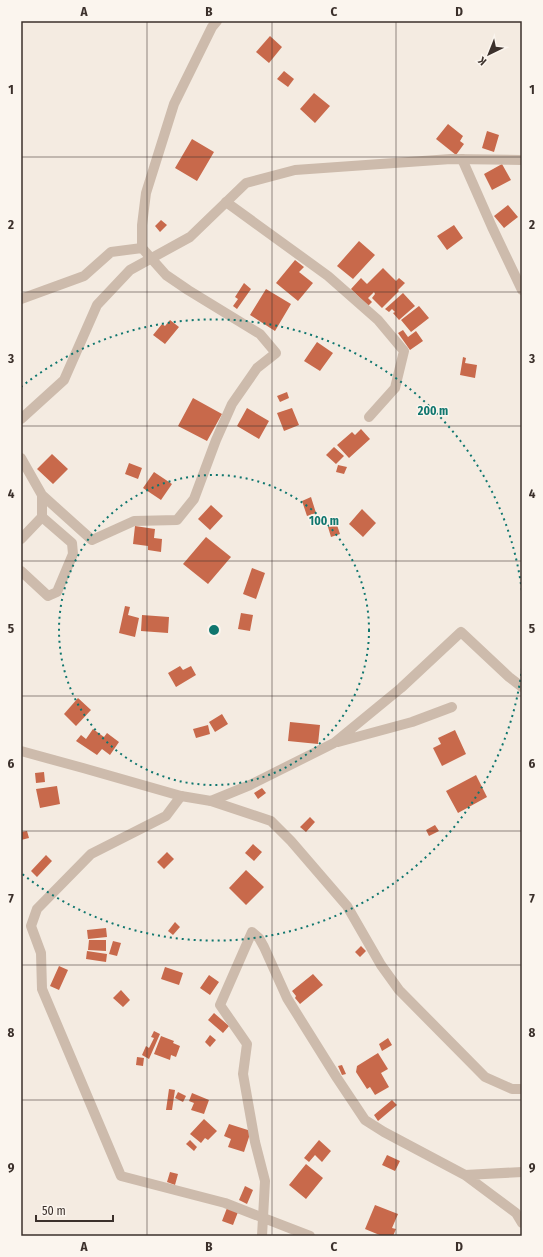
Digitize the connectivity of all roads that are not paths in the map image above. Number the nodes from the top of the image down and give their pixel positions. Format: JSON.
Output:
{"nodes":[{"id":1,"x":217,"y":21,"type":"edge"},
{"id":2,"x":462,"y":159,"type":"junction"},
{"id":3,"x":522,"y":160,"type":"edge"},
{"id":4,"x":226,"y":202,"type":"junction"},
{"id":5,"x":142,"y":248,"type":"junction"},
{"id":6,"x":152,"y":258,"type":"junction"},
{"id":7,"x":522,"y":290,"type":"edge"},
{"id":8,"x":21,"y":299,"type":"edge"},
{"id":9,"x":369,"y":417,"type":"dead end"},
{"id":10,"x":21,"y":419,"type":"edge"},
{"id":11,"x":21,"y":458,"type":"edge"},
{"id":12,"x":42,"y":495,"type":"junction"},
{"id":13,"x":42,"y":517,"type":"junction"},
{"id":14,"x":21,"y":539,"type":"edge"},
{"id":15,"x":21,"y":571,"type":"edge"},
{"id":16,"x":522,"y":687,"type":"edge"},
{"id":17,"x":452,"y":707,"type":"dead end"},
{"id":18,"x":334,"y":743,"type":"junction"},
{"id":19,"x":21,"y":751,"type":"edge"},
{"id":20,"x":181,"y":796,"type":"junction"},
{"id":21,"x":210,"y":801,"type":"junction"},
{"id":22,"x":522,"y":1090,"type":"edge"},
{"id":23,"x":522,"y":1172,"type":"edge"},
{"id":24,"x":465,"y":1175,"type":"junction"},
{"id":25,"x":262,"y":1218,"type":"junction"},
{"id":26,"x":522,"y":1223,"type":"edge"},
{"id":27,"x":262,"y":1236,"type":"edge"},
{"id":28,"x":310,"y":1236,"type":"edge"}],
"edges":[{"from":1,"to":5,"type":"street"},
{"from":2,"to":3,"type":"street"},
{"from":2,"to":4,"type":"street"},
{"from":2,"to":7,"type":"street"},
{"from":4,"to":6,"type":"street"},
{"from":4,"to":9,"type":"street"},
{"from":5,"to":6,"type":"street"},
{"from":5,"to":8,"type":"street"},
{"from":6,"to":10,"type":"street"},
{"from":6,"to":12,"type":"street"},
{"from":11,"to":12,"type":"street"},
{"from":12,"to":13,"type":"street"},
{"from":13,"to":14,"type":"street"},
{"from":13,"to":15,"type":"street"},
{"from":16,"to":18,"type":"street"},
{"from":17,"to":18,"type":"street"},
{"from":18,"to":21,"type":"street"},
{"from":19,"to":20,"type":"street"},
{"from":20,"to":21,"type":"street"},
{"from":20,"to":25,"type":"street"},
{"from":21,"to":22,"type":"street"},
{"from":23,"to":24,"type":"street"},
{"from":24,"to":25,"type":"street"},
{"from":24,"to":26,"type":"street"},
{"from":25,"to":27,"type":"street"},
{"from":25,"to":28,"type":"street"}]}
